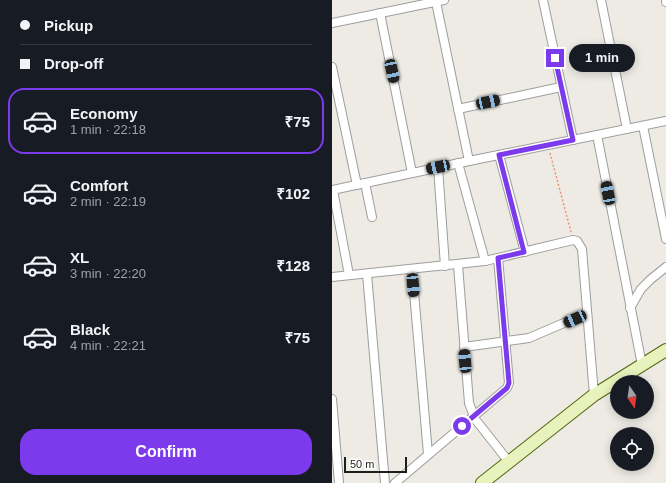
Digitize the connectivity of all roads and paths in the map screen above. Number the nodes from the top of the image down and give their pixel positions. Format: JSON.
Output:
{"nodes":[{"id":1,"x":542,"y":0,"type":"edge"},
{"id":2,"x":601,"y":0,"type":"edge"},
{"id":3,"x":440,"y":1,"type":"edge"},
{"id":4,"x":380,"y":13,"type":"junction"},
{"id":5,"x":332,"y":23,"type":"edge"},
{"id":6,"x":332,"y":67,"type":"edge"},
{"id":7,"x":561,"y":87,"type":"junction"},
{"id":8,"x":458,"y":109,"type":"junction"},
{"id":9,"x":666,"y":121,"type":"edge"},
{"id":10,"x":643,"y":126,"type":"junction"},
{"id":11,"x":627,"y":129,"type":"junction"},
{"id":12,"x":597,"y":135,"type":"junction"},
{"id":13,"x":573,"y":140,"type":"junction"},
{"id":14,"x":548,"y":145,"type":"junction"},
{"id":15,"x":499,"y":155,"type":"junction"},
{"id":16,"x":469,"y":161,"type":"junction"},
{"id":17,"x":458,"y":163,"type":"junction"},
{"id":18,"x":438,"y":167,"type":"junction"},
{"id":19,"x":412,"y":173,"type":"junction"},
{"id":20,"x":361,"y":184,"type":"junction"},
{"id":21,"x":332,"y":190,"type":"edge"},
{"id":22,"x":372,"y":216,"type":"dead end"},
{"id":23,"x":666,"y":238,"type":"edge"},
{"id":24,"x":573,"y":240,"type":"junction"},
{"id":25,"x":524,"y":252,"type":"junction"},
{"id":26,"x":498,"y":258,"type":"junction"},
{"id":27,"x":484,"y":261,"type":"junction"},
{"id":28,"x":458,"y":265,"type":"junction"},
{"id":29,"x":445,"y":266,"type":"junction"},
{"id":30,"x":666,"y":267,"type":"edge"},
{"id":31,"x":412,"y":269,"type":"junction"},
{"id":32,"x":367,"y":274,"type":"junction"},
{"id":33,"x":349,"y":275,"type":"junction"},
{"id":34,"x":332,"y":277,"type":"edge"},
{"id":35,"x":630,"y":308,"type":"junction"},
{"id":36,"x":588,"y":313,"type":"junction"},
{"id":37,"x":506,"y":342,"type":"junction"},
{"id":38,"x":464,"y":347,"type":"junction"},
{"id":39,"x":666,"y":350,"type":"edge"},
{"id":40,"x":642,"y":365,"type":"junction"},
{"id":41,"x":594,"y":395,"type":"junction"},
{"id":42,"x":332,"y":399,"type":"edge"},
{"id":43,"x":473,"y":416,"type":"junction"},
{"id":44,"x":428,"y":454,"type":"junction"},
{"id":45,"x":508,"y":462,"type":"junction"},
{"id":46,"x":339,"y":483,"type":"edge"},
{"id":47,"x":386,"y":483,"type":"edge"},
{"id":48,"x":395,"y":483,"type":"edge"},
{"id":49,"x":482,"y":483,"type":"edge"}],
"edges":[{"from":1,"to":7,"type":"street"},
{"from":2,"to":11,"type":"street"},
{"from":3,"to":4,"type":"street"},
{"from":3,"to":8,"type":"street"},
{"from":4,"to":5,"type":"street"},
{"from":4,"to":19,"type":"street"},
{"from":6,"to":20,"type":"street"},
{"from":7,"to":8,"type":"street"},
{"from":7,"to":13,"type":"street"},
{"from":8,"to":16,"type":"street"},
{"from":9,"to":10,"type":"street"},
{"from":10,"to":11,"type":"street"},
{"from":10,"to":23,"type":"street"},
{"from":11,"to":12,"type":"street"},
{"from":12,"to":13,"type":"street"},
{"from":12,"to":35,"type":"street"},
{"from":13,"to":14,"type":"street"},
{"from":14,"to":15,"type":"street"},
{"from":14,"to":24,"type":"path"},
{"from":15,"to":16,"type":"street"},
{"from":15,"to":25,"type":"street"},
{"from":16,"to":17,"type":"street"},
{"from":17,"to":18,"type":"street"},
{"from":17,"to":27,"type":"street"},
{"from":18,"to":19,"type":"street"},
{"from":18,"to":29,"type":"street"},
{"from":19,"to":20,"type":"street"},
{"from":20,"to":21,"type":"street"},
{"from":20,"to":22,"type":"street"},
{"from":21,"to":33,"type":"street"},
{"from":24,"to":25,"type":"street"},
{"from":24,"to":36,"type":"street"},
{"from":25,"to":26,"type":"street"},
{"from":26,"to":27,"type":"street"},
{"from":26,"to":37,"type":"street"},
{"from":27,"to":28,"type":"street"},
{"from":28,"to":29,"type":"street"},
{"from":28,"to":38,"type":"street"},
{"from":29,"to":31,"type":"street"},
{"from":30,"to":35,"type":"street"},
{"from":31,"to":32,"type":"street"},
{"from":31,"to":44,"type":"street"},
{"from":32,"to":33,"type":"street"},
{"from":32,"to":47,"type":"street"},
{"from":33,"to":34,"type":"street"},
{"from":35,"to":40,"type":"street"},
{"from":36,"to":37,"type":"street"},
{"from":36,"to":41,"type":"street"},
{"from":37,"to":38,"type":"street"},
{"from":37,"to":43,"type":"street"},
{"from":38,"to":43,"type":"street"},
{"from":39,"to":40,"type":"street"},
{"from":40,"to":41,"type":"street"},
{"from":41,"to":45,"type":"street"},
{"from":42,"to":46,"type":"street"},
{"from":43,"to":44,"type":"street"},
{"from":43,"to":45,"type":"street"},
{"from":44,"to":48,"type":"street"},
{"from":45,"to":49,"type":"street"}]}
